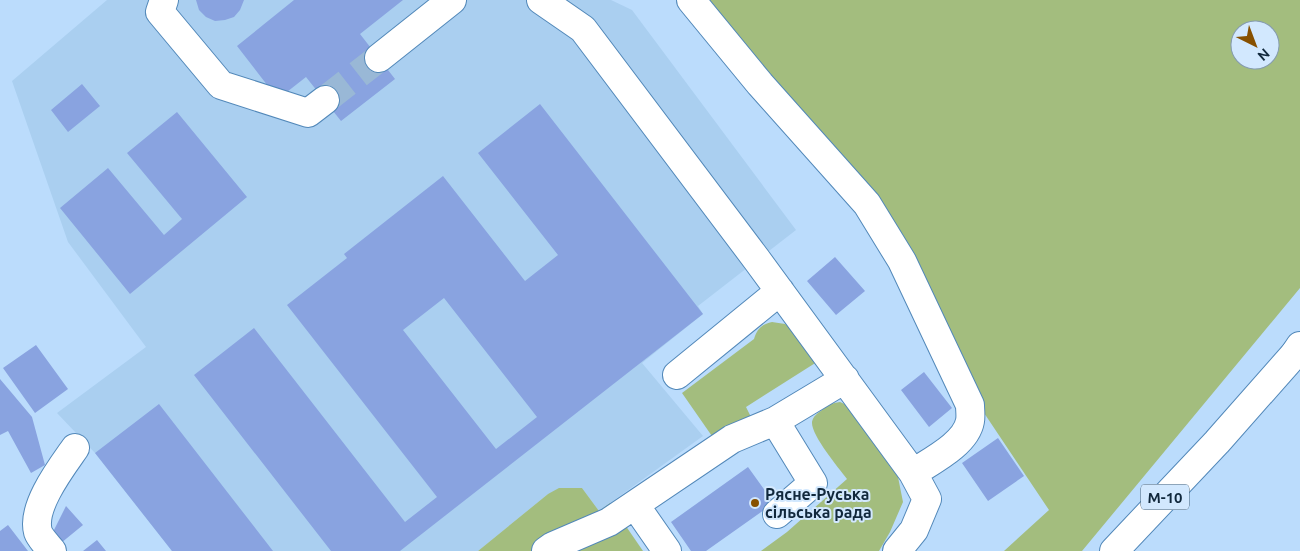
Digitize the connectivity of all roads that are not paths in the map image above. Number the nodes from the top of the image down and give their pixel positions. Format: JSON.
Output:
{"nodes":[{"id":1,"x":164,"y":0,"type":"edge"},
{"id":2,"x":452,"y":0,"type":"edge"},
{"id":3,"x":541,"y":0,"type":"edge"},
{"id":4,"x":691,"y":0,"type":"edge"},
{"id":5,"x":379,"y":58,"type":"tunnel mouth"},
{"id":6,"x":325,"y":100,"type":"tunnel mouth"},
{"id":7,"x":780,"y":291,"type":"junction"},
{"id":8,"x":1299,"y":349,"type":"edge"},
{"id":9,"x":677,"y":375,"type":"dead end"},
{"id":10,"x":845,"y":379,"type":"junction"},
{"id":11,"x":775,"y":422,"type":"junction"},
{"id":12,"x":75,"y":448,"type":"dead end"},
{"id":13,"x":914,"y":473,"type":"junction"},
{"id":14,"x":636,"y":505,"type":"junction"},
{"id":15,"x":777,"y":514,"type":"dead end"},
{"id":16,"x":52,"y":551,"type":"edge"},
{"id":17,"x":546,"y":551,"type":"edge"},
{"id":18,"x":668,"y":551,"type":"edge"},
{"id":19,"x":897,"y":551,"type":"edge"},
{"id":20,"x":1114,"y":551,"type":"edge"}],
"edges":[{"from":1,"to":6,"type":"main road"},
{"from":2,"to":5,"type":"main road"},
{"from":3,"to":7,"type":"main road"},
{"from":4,"to":13,"type":"main road"},
{"from":7,"to":9,"type":"main road"},
{"from":7,"to":10,"type":"main road"},
{"from":8,"to":20,"type":"main road","number":"М-10"},
{"from":10,"to":11,"type":"main road"},
{"from":10,"to":13,"type":"main road"},
{"from":11,"to":14,"type":"main road"},
{"from":11,"to":15,"type":"main road"},
{"from":12,"to":16,"type":"main road"},
{"from":13,"to":19,"type":"main road"},
{"from":14,"to":17,"type":"main road"},
{"from":14,"to":18,"type":"main road"}]}
